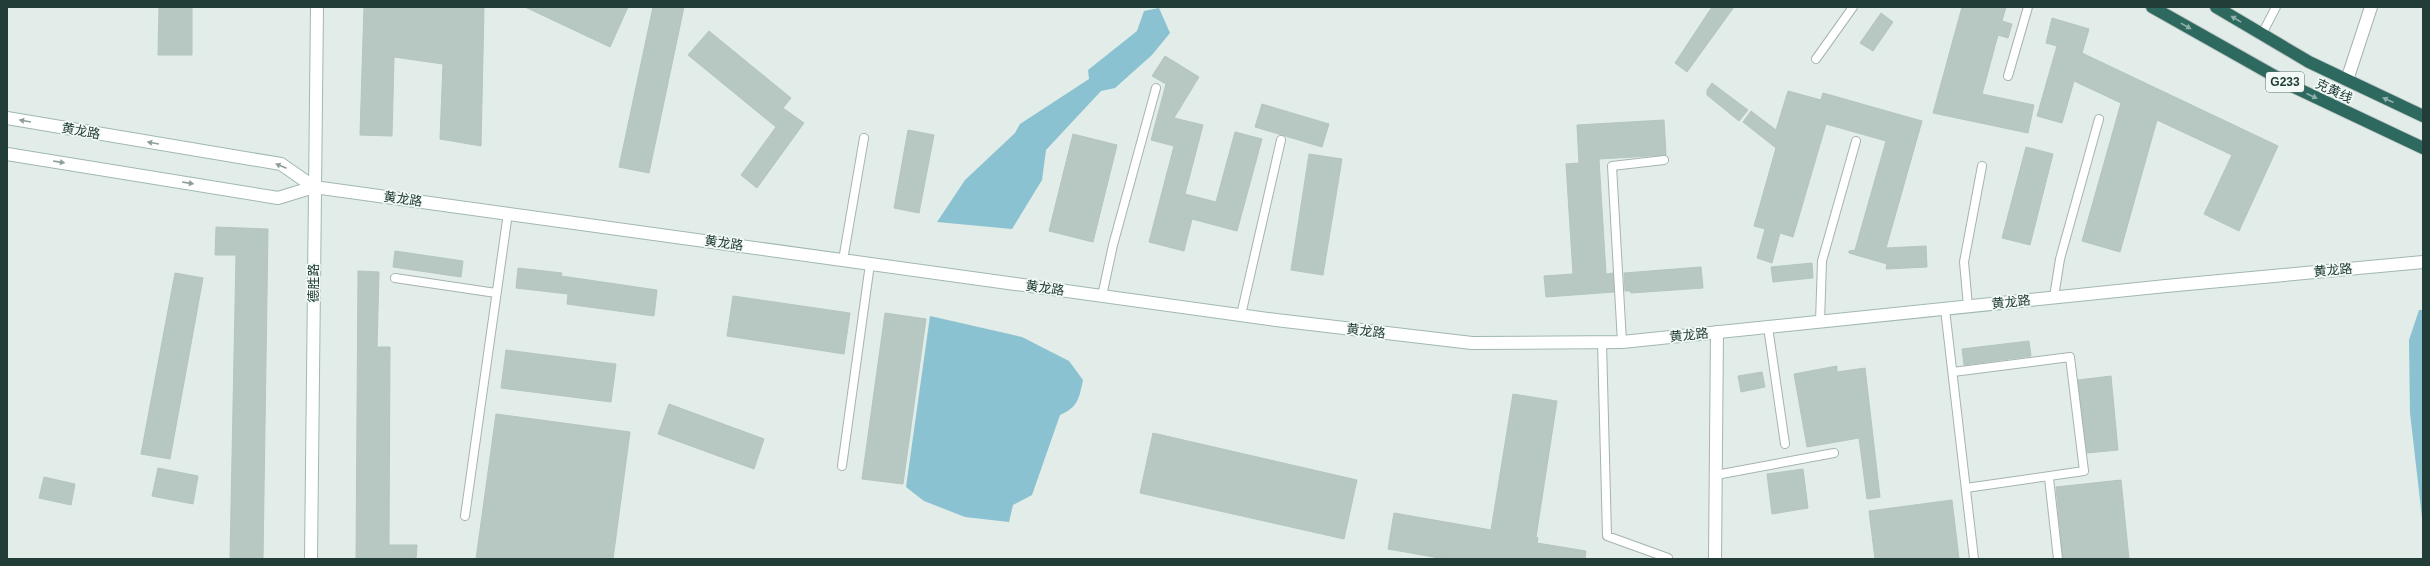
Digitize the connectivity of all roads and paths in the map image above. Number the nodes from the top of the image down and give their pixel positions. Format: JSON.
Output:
{"nodes":[{"id":1,"x":317,"y":7,"type":"edge"},
{"id":2,"x":1853,"y":7,"type":"edge"},
{"id":3,"x":2028,"y":7,"type":"edge"},
{"id":4,"x":2152,"y":7,"type":"edge"},
{"id":5,"x":2216,"y":7,"type":"edge"},
{"id":6,"x":2276,"y":7,"type":"edge"},
{"id":7,"x":2371,"y":7,"type":"edge"},
{"id":8,"x":2262,"y":34,"type":"junction"},
{"id":9,"x":1816,"y":59,"type":"dead end"},
{"id":10,"x":2008,"y":76,"type":"dead end"},
{"id":11,"x":2347,"y":80,"type":"junction"},
{"id":12,"x":1156,"y":88,"type":"dead end"},
{"id":13,"x":2423,"y":116,"type":"edge"},
{"id":14,"x":7,"y":118,"type":"edge"},
{"id":15,"x":2099,"y":119,"type":"dead end"},
{"id":16,"x":864,"y":138,"type":"dead end"},
{"id":17,"x":1281,"y":140,"type":"dead end"},
{"id":18,"x":1856,"y":141,"type":"dead end"},
{"id":19,"x":2423,"y":148,"type":"edge"},
{"id":20,"x":7,"y":154,"type":"edge"},
{"id":21,"x":1664,"y":160,"type":"dead end"},
{"id":22,"x":1982,"y":166,"type":"dead end"},
{"id":23,"x":314,"y":187,"type":"junction"},
{"id":24,"x":508,"y":213,"type":"junction"},
{"id":25,"x":843,"y":260,"type":"junction"},
{"id":26,"x":2423,"y":262,"type":"edge"},
{"id":27,"x":870,"y":264,"type":"junction"},
{"id":28,"x":395,"y":278,"type":"dead end"},
{"id":29,"x":496,"y":293,"type":"junction"},
{"id":30,"x":1102,"y":296,"type":"junction"},
{"id":31,"x":2054,"y":297,"type":"junction"},
{"id":32,"x":1968,"y":306,"type":"junction"},
{"id":33,"x":1945,"y":309,"type":"junction"},
{"id":34,"x":1240,"y":315,"type":"junction"},
{"id":35,"x":1820,"y":322,"type":"junction"},
{"id":36,"x":1768,"y":327,"type":"junction"},
{"id":37,"x":1718,"y":332,"type":"junction"},
{"id":38,"x":1602,"y":342,"type":"junction"},
{"id":39,"x":1622,"y":342,"type":"junction"},
{"id":40,"x":1953,"y":372,"type":"junction"},
{"id":41,"x":1785,"y":444,"type":"dead end"},
{"id":42,"x":1834,"y":453,"type":"dead end"},
{"id":43,"x":842,"y":466,"type":"dead end"},
{"id":44,"x":1716,"y":475,"type":"junction"},
{"id":45,"x":2049,"y":478,"type":"junction"},
{"id":46,"x":1966,"y":488,"type":"junction"},
{"id":47,"x":465,"y":516,"type":"dead end"},
{"id":48,"x":1668,"y":558,"type":"dead end"},
{"id":49,"x":311,"y":559,"type":"edge"},
{"id":50,"x":1714,"y":559,"type":"edge"},
{"id":51,"x":1974,"y":559,"type":"edge"},
{"id":52,"x":2058,"y":559,"type":"edge"}],
"edges":[{"from":1,"to":23,"type":"main road","name":"德胜路"},
{"from":2,"to":9,"type":"lane"},
{"from":3,"to":10,"type":"lane"},
{"from":4,"to":19,"type":"highway","name":"克黄线","number":"G233","one_way":true},
{"from":8,"to":5,"type":"highway","name":"克黄线","number":"G233","one_way":true},
{"from":6,"to":8,"type":"lane"},
{"from":7,"to":11,"type":"main road"},
{"from":8,"to":11,"type":"highway","name":"克黄线","number":"G233"},
{"from":13,"to":11,"type":"highway","name":"克黄线","number":"G233","one_way":true},
{"from":12,"to":30,"type":"lane"},
{"from":23,"to":14,"type":"main road","name":"黄龙路","one_way":true},
{"from":15,"to":31,"type":"lane"},
{"from":16,"to":25,"type":"lane"},
{"from":17,"to":34,"type":"lane"},
{"from":18,"to":35,"type":"lane"},
{"from":20,"to":23,"type":"main road","name":"黄龙路","one_way":true},
{"from":21,"to":39,"type":"lane"},
{"from":22,"to":32,"type":"lane"},
{"from":23,"to":24,"type":"main road","name":"黄龙路"},
{"from":23,"to":49,"type":"main road","name":"德胜路"},
{"from":24,"to":25,"type":"main road","name":"黄龙路"},
{"from":24,"to":29,"type":"lane"},
{"from":25,"to":27,"type":"main road","name":"黄龙路"},
{"from":26,"to":31,"type":"main road","name":"黄龙路"},
{"from":27,"to":30,"type":"main road","name":"黄龙路"},
{"from":27,"to":43,"type":"lane"},
{"from":28,"to":29,"type":"lane"},
{"from":29,"to":47,"type":"lane"},
{"from":30,"to":34,"type":"main road","name":"黄龙路"},
{"from":31,"to":32,"type":"main road","name":"黄龙路"},
{"from":32,"to":33,"type":"main road","name":"黄龙路"},
{"from":33,"to":35,"type":"main road","name":"黄龙路"},
{"from":33,"to":40,"type":"lane"},
{"from":34,"to":38,"type":"main road","name":"黄龙路"},
{"from":35,"to":36,"type":"main road","name":"黄龙路"},
{"from":36,"to":37,"type":"main road","name":"黄龙路"},
{"from":36,"to":41,"type":"lane"},
{"from":37,"to":39,"type":"main road","name":"黄龙路"},
{"from":37,"to":44,"type":"main road"},
{"from":38,"to":39,"type":"main road","name":"黄龙路"},
{"from":38,"to":48,"type":"lane"},
{"from":40,"to":45,"type":"lane"},
{"from":40,"to":46,"type":"lane"},
{"from":42,"to":44,"type":"lane"},
{"from":44,"to":50,"type":"main road"},
{"from":45,"to":46,"type":"lane"},
{"from":45,"to":52,"type":"lane"},
{"from":46,"to":51,"type":"lane"}]}
